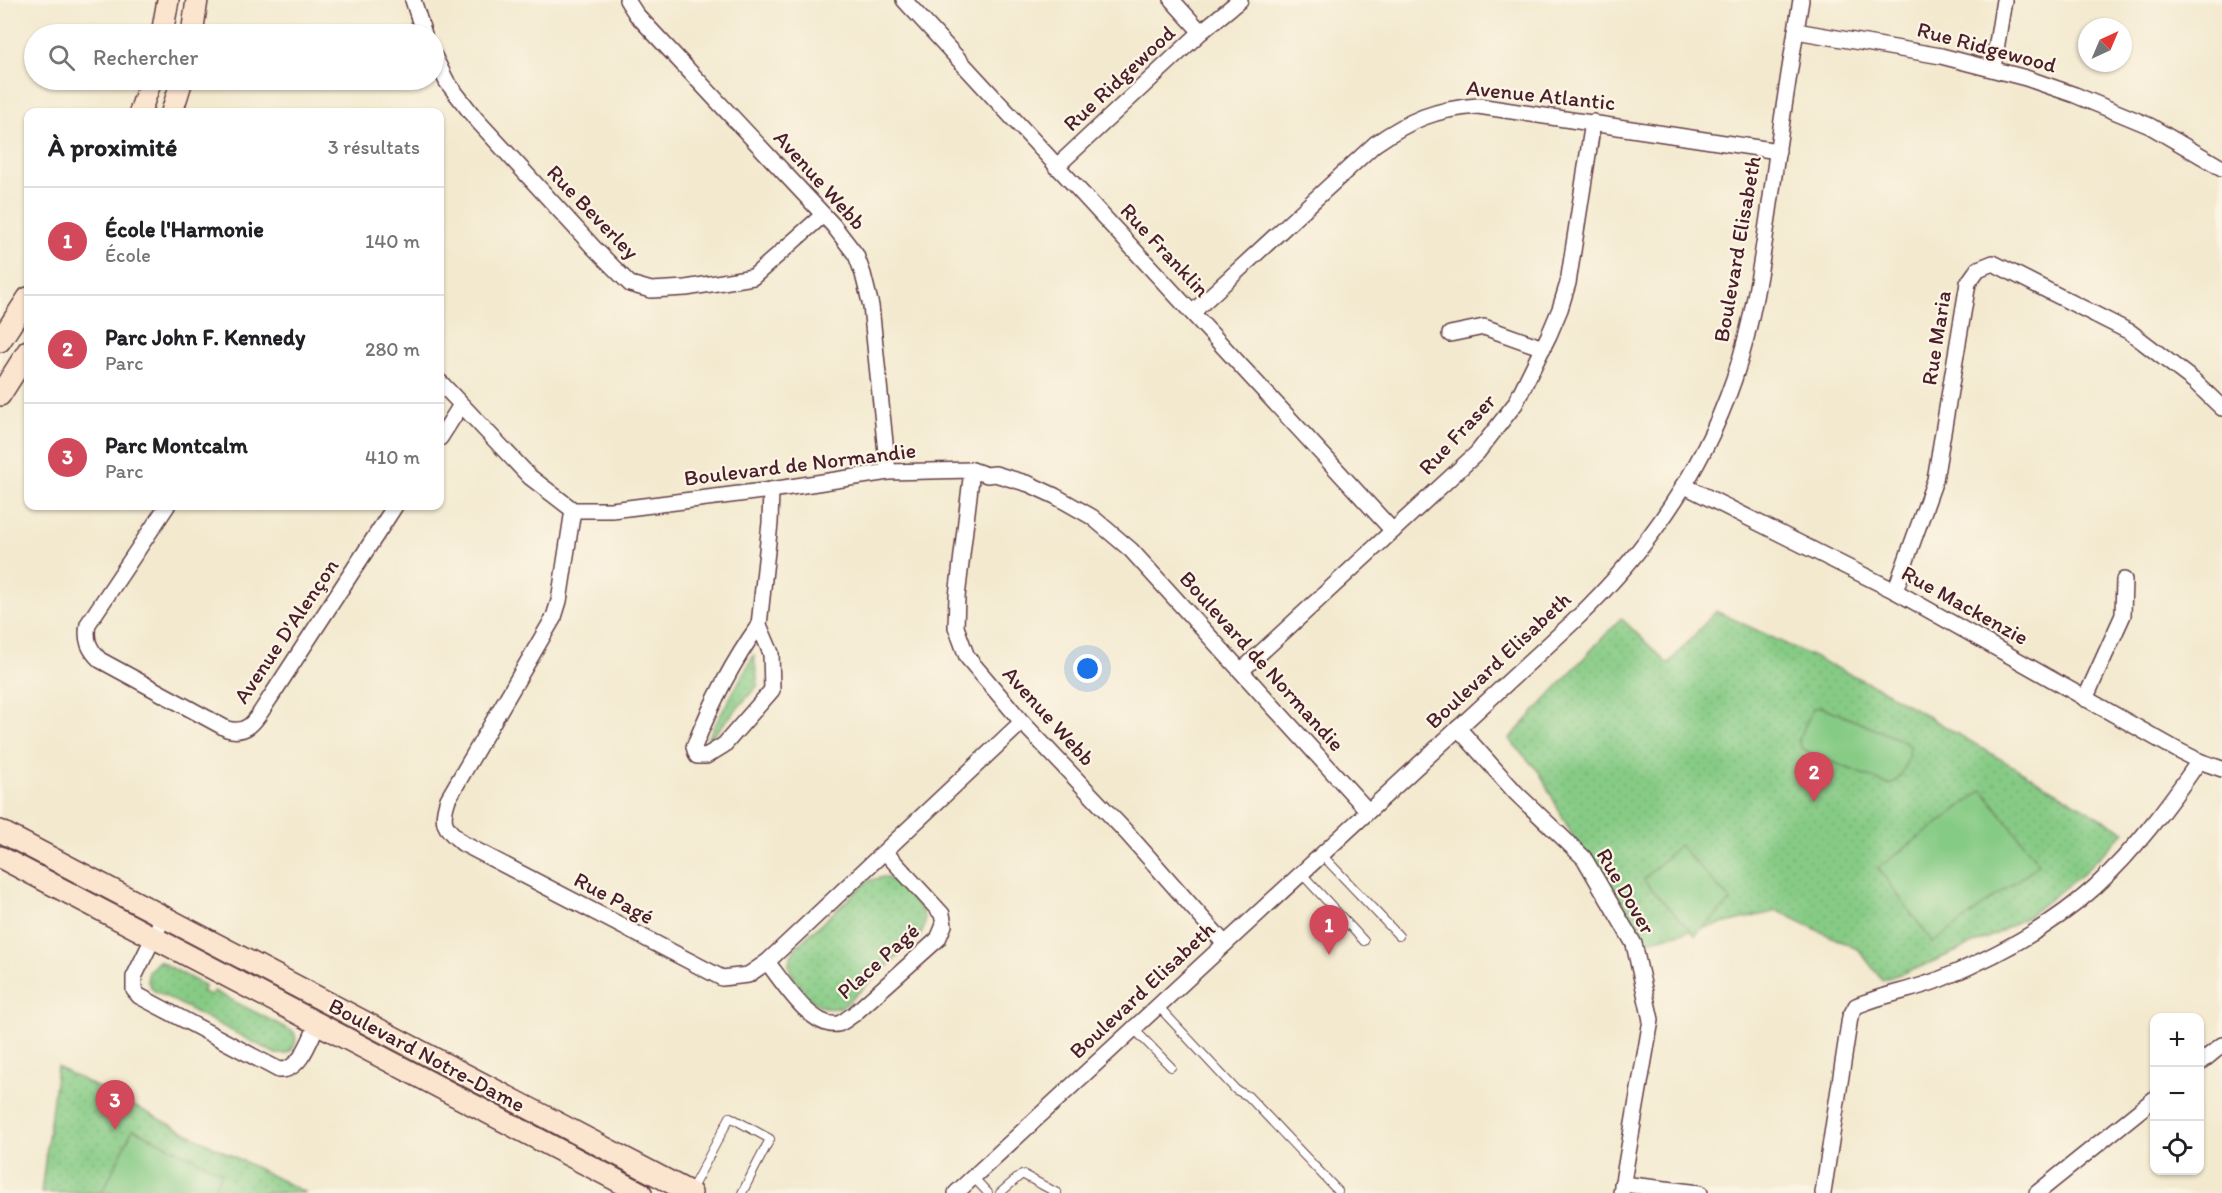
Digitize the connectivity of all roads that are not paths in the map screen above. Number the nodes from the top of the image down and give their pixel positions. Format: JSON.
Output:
{"nodes":[{"id":1,"x":168,"y":0,"type":"edge"},
{"id":2,"x":197,"y":0,"type":"edge"},
{"id":3,"x":414,"y":0,"type":"edge"},
{"id":4,"x":627,"y":0,"type":"edge"},
{"id":5,"x":904,"y":0,"type":"edge"},
{"id":6,"x":1172,"y":0,"type":"edge"},
{"id":7,"x":1240,"y":0,"type":"edge"},
{"id":8,"x":1801,"y":0,"type":"edge"},
{"id":9,"x":2004,"y":0,"type":"edge"},
{"id":10,"x":164,"y":24,"type":"edge"},
{"id":11,"x":193,"y":24,"type":"edge"},
{"id":12,"x":421,"y":24,"type":"edge"},
{"id":13,"x":1796,"y":31,"type":"junction"},
{"id":14,"x":1201,"y":32,"type":"junction"},
{"id":15,"x":1993,"y":68,"type":"junction"},
{"id":16,"x":444,"y":76,"type":"edge"},
{"id":17,"x":148,"y":90,"type":"edge"},
{"id":18,"x":179,"y":90,"type":"edge"},
{"id":19,"x":141,"y":108,"type":"edge"},
{"id":20,"x":173,"y":108,"type":"edge"},
{"id":21,"x":1593,"y":122,"type":"junction"},
{"id":22,"x":1778,"y":151,"type":"junction"},
{"id":23,"x":1056,"y":167,"type":"junction"},
{"id":24,"x":2222,"y":168,"type":"edge"},
{"id":25,"x":823,"y":214,"type":"junction"},
{"id":26,"x":24,"y":304,"type":"edge"},
{"id":27,"x":1193,"y":312,"type":"junction"},
{"id":28,"x":1450,"y":334,"type":"dead end"},
{"id":29,"x":0,"y":341,"type":"edge"},
{"id":30,"x":1543,"y":348,"type":"junction"},
{"id":31,"x":24,"y":357,"type":"edge"},
{"id":32,"x":444,"y":386,"type":"edge"},
{"id":33,"x":0,"y":395,"type":"edge"},
{"id":34,"x":461,"y":405,"type":"junction"},
{"id":35,"x":2222,"y":408,"type":"edge"},
{"id":36,"x":444,"y":432,"type":"edge"},
{"id":37,"x":972,"y":470,"type":"junction"},
{"id":38,"x":888,"y":472,"type":"junction"},
{"id":39,"x":1683,"y":486,"type":"junction"},
{"id":40,"x":771,"y":490,"type":"junction"},
{"id":41,"x":164,"y":510,"type":"edge"},
{"id":42,"x":392,"y":510,"type":"edge"},
{"id":43,"x":573,"y":510,"type":"junction"},
{"id":44,"x":1393,"y":531,"type":"junction"},
{"id":45,"x":2124,"y":580,"type":"dead end"},
{"id":46,"x":1895,"y":591,"type":"junction"},
{"id":47,"x":759,"y":625,"type":"junction"},
{"id":48,"x":1241,"y":671,"type":"junction"},
{"id":49,"x":2085,"y":699,"type":"junction"},
{"id":50,"x":1022,"y":722,"type":"junction"},
{"id":51,"x":1458,"y":728,"type":"junction"},
{"id":52,"x":2199,"y":761,"type":"junction"},
{"id":53,"x":2222,"y":769,"type":"edge"},
{"id":54,"x":1368,"y":811,"type":"junction"},
{"id":55,"x":0,"y":831,"type":"edge"},
{"id":56,"x":885,"y":852,"type":"junction"},
{"id":57,"x":1321,"y":854,"type":"junction"},
{"id":58,"x":0,"y":857,"type":"edge"},
{"id":59,"x":1301,"y":873,"type":"junction"},
{"id":60,"x":164,"y":916,"type":"junction"},
{"id":61,"x":1399,"y":936,"type":"dead end"},
{"id":62,"x":153,"y":937,"type":"junction"},
{"id":63,"x":1364,"y":941,"type":"dead end"},
{"id":64,"x":1226,"y":944,"type":"junction"},
{"id":65,"x":767,"y":962,"type":"junction"},
{"id":66,"x":1158,"y":1006,"type":"junction"},
{"id":67,"x":318,"y":1023,"type":"junction"},
{"id":68,"x":1134,"y":1029,"type":"junction"},
{"id":69,"x":2222,"y":1046,"type":"edge"},
{"id":70,"x":2204,"y":1059,"type":"edge"},
{"id":71,"x":1171,"y":1067,"type":"dead end"},
{"id":72,"x":2150,"y":1102,"type":"edge"},
{"id":73,"x":973,"y":1177,"type":"junction"},
{"id":74,"x":1622,"y":1189,"type":"edge"},
{"id":75,"x":1338,"y":1191,"type":"dead end"},
{"id":76,"x":641,"y":1193,"type":"edge"},
{"id":77,"x":690,"y":1193,"type":"edge"},
{"id":78,"x":742,"y":1193,"type":"edge"},
{"id":79,"x":956,"y":1193,"type":"edge"},
{"id":80,"x":988,"y":1193,"type":"edge"},
{"id":81,"x":1000,"y":1193,"type":"edge"},
{"id":82,"x":1057,"y":1193,"type":"edge"},
{"id":83,"x":1700,"y":1193,"type":"edge"},
{"id":84,"x":1823,"y":1193,"type":"edge"},
{"id":85,"x":2037,"y":1193,"type":"edge"}],
"edges":[{"from":1,"to":10,"type":"street"},
{"from":2,"to":11,"type":"street"},
{"from":3,"to":12,"type":"street"},
{"from":4,"to":25,"type":"street","name":"Avenue Webb"},
{"from":5,"to":23,"type":"street","name":"Rue Franklin"},
{"from":6,"to":14,"type":"street"},
{"from":7,"to":14,"type":"street","name":"Rue Ridgewood"},
{"from":8,"to":13,"type":"street","name":"Boulevard Elisabeth"},
{"from":9,"to":15,"type":"street"},
{"from":13,"to":15,"type":"street","name":"Rue Ridgewood"},
{"from":13,"to":22,"type":"street","name":"Boulevard Elisabeth"},
{"from":14,"to":23,"type":"street","name":"Rue Ridgewood"},
{"from":15,"to":24,"type":"street","name":"Rue Ridgewood"},
{"from":16,"to":25,"type":"street","name":"Rue Beverley"},
{"from":17,"to":19,"type":"street"},
{"from":18,"to":20,"type":"street"},
{"from":21,"to":22,"type":"street","name":"Avenue Atlantic"},
{"from":21,"to":27,"type":"street","name":"Avenue Atlantic"},
{"from":21,"to":30,"type":"street","name":"Rue Fraser"},
{"from":22,"to":39,"type":"street","name":"Boulevard Elisabeth"},
{"from":23,"to":27,"type":"street","name":"Rue Franklin"},
{"from":25,"to":38,"type":"street","name":"Avenue Webb"},
{"from":26,"to":29,"type":"street"},
{"from":27,"to":44,"type":"street","name":"Rue Franklin"},
{"from":28,"to":30,"type":"street"},
{"from":30,"to":44,"type":"street","name":"Rue Fraser"},
{"from":31,"to":33,"type":"street"},
{"from":32,"to":34,"type":"street"},
{"from":34,"to":36,"type":"street"},
{"from":34,"to":43,"type":"street"},
{"from":35,"to":46,"type":"street","name":"Rue Maria"},
{"from":37,"to":38,"type":"street","name":"Boulevard de Normandie"},
{"from":37,"to":48,"type":"street","name":"Boulevard de Normandie"},
{"from":37,"to":50,"type":"street","name":"Avenue Webb"},
{"from":38,"to":40,"type":"street","name":"Boulevard de Normandie"},
{"from":39,"to":46,"type":"street","name":"Rue Mackenzie"},
{"from":39,"to":51,"type":"street","name":"Boulevard Elisabeth"},
{"from":40,"to":43,"type":"street","name":"Boulevard de Normandie"},
{"from":40,"to":47,"type":"street"},
{"from":41,"to":42,"type":"street","name":"Avenue D'Alençon"},
{"from":43,"to":65,"type":"street","name":"Rue Pagé"},
{"from":44,"to":48,"type":"street","name":"Rue Fraser"},
{"from":45,"to":49,"type":"street"},
{"from":46,"to":49,"type":"street","name":"Rue Mackenzie"},
{"from":47,"to":47,"type":"street"},
{"from":48,"to":54,"type":"street","name":"Boulevard de Normandie"},
{"from":49,"to":52,"type":"street","name":"Rue Mackenzie"},
{"from":50,"to":56,"type":"street","name":"Rue Pagé"},
{"from":50,"to":64,"type":"street","name":"Avenue Webb"},
{"from":51,"to":54,"type":"street","name":"Boulevard Elisabeth"},
{"from":51,"to":74,"type":"street","name":"Rue Dover"},
{"from":52,"to":53,"type":"street","name":"Rue Mackenzie"},
{"from":52,"to":84,"type":"street"},
{"from":54,"to":57,"type":"street","name":"Boulevard Elisabeth"},
{"from":55,"to":60,"type":"street","name":"Boulevard Notre-Dame"},
{"from":56,"to":65,"type":"street","name":"Rue Pagé"},
{"from":56,"to":65,"type":"street","name":"Place Pagé"},
{"from":57,"to":59,"type":"street","name":"Boulevard Elisabeth"},
{"from":57,"to":61,"type":"lane"},
{"from":58,"to":62,"type":"street","name":"Boulevard Notre-Dame"},
{"from":59,"to":63,"type":"lane"},
{"from":59,"to":64,"type":"street","name":"Boulevard Elisabeth"},
{"from":60,"to":62,"type":"street","name":"Boulevard Notre-Dame"},
{"from":60,"to":77,"type":"street","name":"Boulevard Notre-Dame"},
{"from":62,"to":67,"type":"street","name":"Boulevard Notre-Dame"},
{"from":62,"to":67,"type":"street","name":"Boulevard Notre-Dame"},
{"from":64,"to":66,"type":"street","name":"Boulevard Elisabeth"},
{"from":66,"to":68,"type":"street","name":"Boulevard Elisabeth"},
{"from":66,"to":75,"type":"lane"},
{"from":67,"to":76,"type":"street","name":"Boulevard Notre-Dame"},
{"from":68,"to":71,"type":"lane"},
{"from":68,"to":73,"type":"street","name":"Boulevard Elisabeth"},
{"from":69,"to":70,"type":"street"},
{"from":72,"to":85,"type":"street"},
{"from":73,"to":79,"type":"street","name":"Boulevard Elisabeth"},
{"from":73,"to":80,"type":"lane"},
{"from":74,"to":83,"type":"street"},
{"from":77,"to":78,"type":"lane"},
{"from":81,"to":82,"type":"lane"}]}
